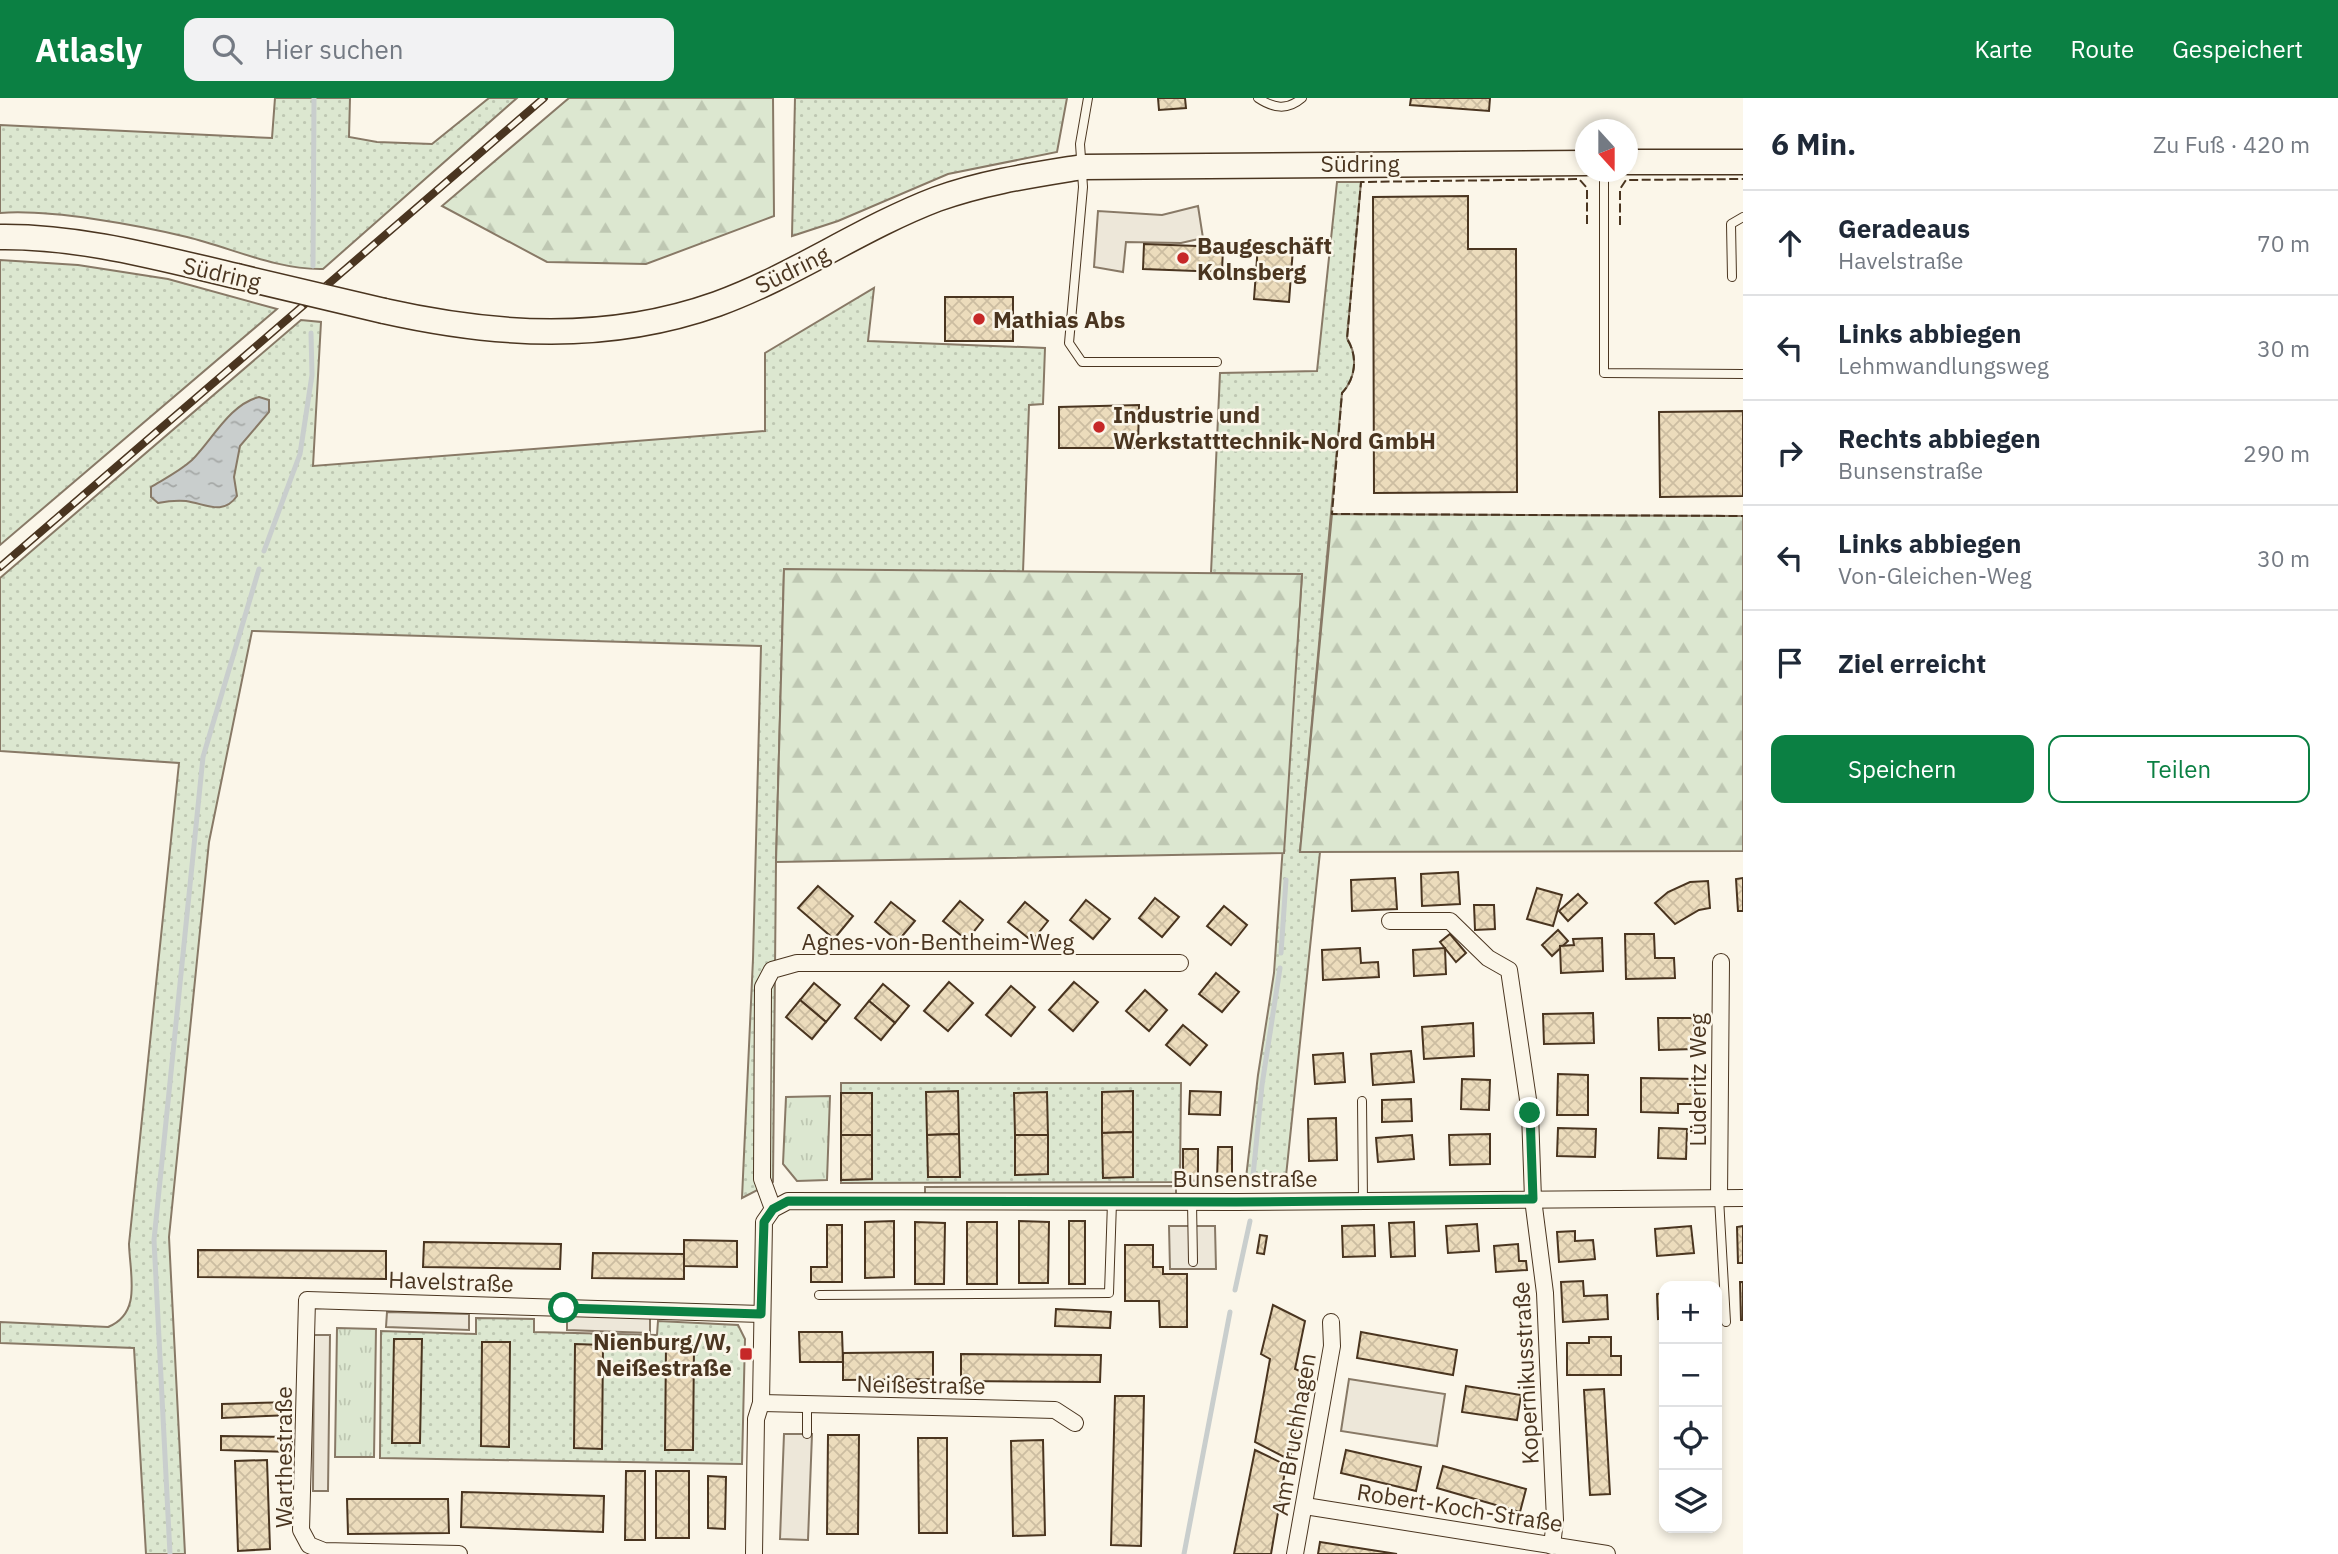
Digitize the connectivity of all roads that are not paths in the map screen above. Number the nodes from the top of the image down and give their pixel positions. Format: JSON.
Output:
{"nodes":[{"id":1,"x":1088,"y":98,"type":"edge"},
{"id":2,"x":1258,"y":98,"type":"edge"},
{"id":3,"x":1302,"y":98,"type":"edge"},
{"id":4,"x":1743,"y":162,"type":"edge"},
{"id":5,"x":1575,"y":163,"type":"edge"},
{"id":6,"x":1638,"y":163,"type":"edge"},
{"id":7,"x":1082,"y":167,"type":"junction"},
{"id":8,"x":1604,"y":182,"type":"edge"},
{"id":9,"x":1743,"y":216,"type":"edge"},
{"id":10,"x":0,"y":237,"type":"edge"},
{"id":11,"x":1732,"y":277,"type":"dead end"},
{"id":12,"x":1217,"y":362,"type":"dead end"},
{"id":13,"x":1743,"y":374,"type":"edge"},
{"id":14,"x":1390,"y":921,"type":"dead end"},
{"id":15,"x":1721,"y":962,"type":"dead end"},
{"id":16,"x":1180,"y":963,"type":"dead end"},
{"id":17,"x":1362,"y":1101,"type":"dead end"},
{"id":18,"x":1719,"y":1198,"type":"junction"},
{"id":19,"x":1743,"y":1198,"type":"edge"},
{"id":20,"x":1533,"y":1199,"type":"junction"},
{"id":21,"x":1363,"y":1200,"type":"junction"},
{"id":22,"x":1112,"y":1202,"type":"junction"},
{"id":23,"x":1192,"y":1202,"type":"junction"},
{"id":24,"x":773,"y":1209,"type":"junction"},
{"id":25,"x":1192,"y":1262,"type":"dead end"},
{"id":26,"x":819,"y":1295,"type":"dead end"},
{"id":27,"x":307,"y":1300,"type":"joint"},
{"id":28,"x":761,"y":1314,"type":"junction"},
{"id":29,"x":1331,"y":1322,"type":"dead end"},
{"id":30,"x":1726,"y":1322,"type":"dead end"},
{"id":31,"x":761,"y":1404,"type":"junction"},
{"id":32,"x":807,"y":1404,"type":"junction"},
{"id":33,"x":1075,"y":1423,"type":"dead end"},
{"id":34,"x":807,"y":1434,"type":"dead end"},
{"id":35,"x":1305,"y":1506,"type":"junction"},
{"id":36,"x":1557,"y":1549,"type":"edge"},
{"id":37,"x":459,"y":1554,"type":"edge"},
{"id":38,"x":754,"y":1554,"type":"edge"},
{"id":39,"x":1295,"y":1554,"type":"edge"},
{"id":40,"x":1607,"y":1554,"type":"edge"}],
"edges":[{"from":1,"to":7,"type":"lane"},
{"from":2,"to":3,"type":"lane"},
{"from":4,"to":6,"type":"main road"},
{"from":5,"to":7,"type":"main road","name":"Südring"},
{"from":7,"to":10,"type":"main road","name":"Südring","bridge":true},
{"from":7,"to":12,"type":"lane"},
{"from":8,"to":13,"type":"lane"},
{"from":9,"to":11,"type":"lane"},
{"from":14,"to":20,"type":"street","name":"Kopernikusstraße"},
{"from":15,"to":18,"type":"street","name":"Lüderitz Weg"},
{"from":16,"to":24,"type":"street","name":"Agnes-von-Bentheim-Weg"},
{"from":17,"to":21,"type":"lane"},
{"from":18,"to":19,"type":"street","name":"Bunsenstraße"},
{"from":18,"to":20,"type":"street","name":"Bunsenstraße"},
{"from":18,"to":30,"type":"lane"},
{"from":20,"to":21,"type":"street","name":"Bunsenstraße"},
{"from":20,"to":36,"type":"street","name":"Kopernikusstraße"},
{"from":21,"to":23,"type":"street","name":"Bunsenstraße"},
{"from":22,"to":23,"type":"street","name":"Bunsenstraße"},
{"from":22,"to":24,"type":"street","name":"Bunsenstraße"},
{"from":22,"to":26,"type":"lane"},
{"from":23,"to":25,"type":"lane"},
{"from":24,"to":28,"type":"street"},
{"from":27,"to":28,"type":"street","name":"Havelstraße"},
{"from":27,"to":37,"type":"street","name":"Warthestraße"},
{"from":28,"to":31,"type":"street"},
{"from":29,"to":35,"type":"street","name":"Am Bruchhagen"},
{"from":31,"to":32,"type":"street","name":"Neißestraße"},
{"from":31,"to":38,"type":"street"},
{"from":32,"to":33,"type":"street","name":"Neißestraße"},
{"from":32,"to":34,"type":"lane"},
{"from":35,"to":36,"type":"street","name":"Robert-Koch-Straße"},
{"from":35,"to":39,"type":"street","name":"Am Bruchhagen"},
{"from":36,"to":40,"type":"street","name":"Robert-Koch-Straße"}]}
